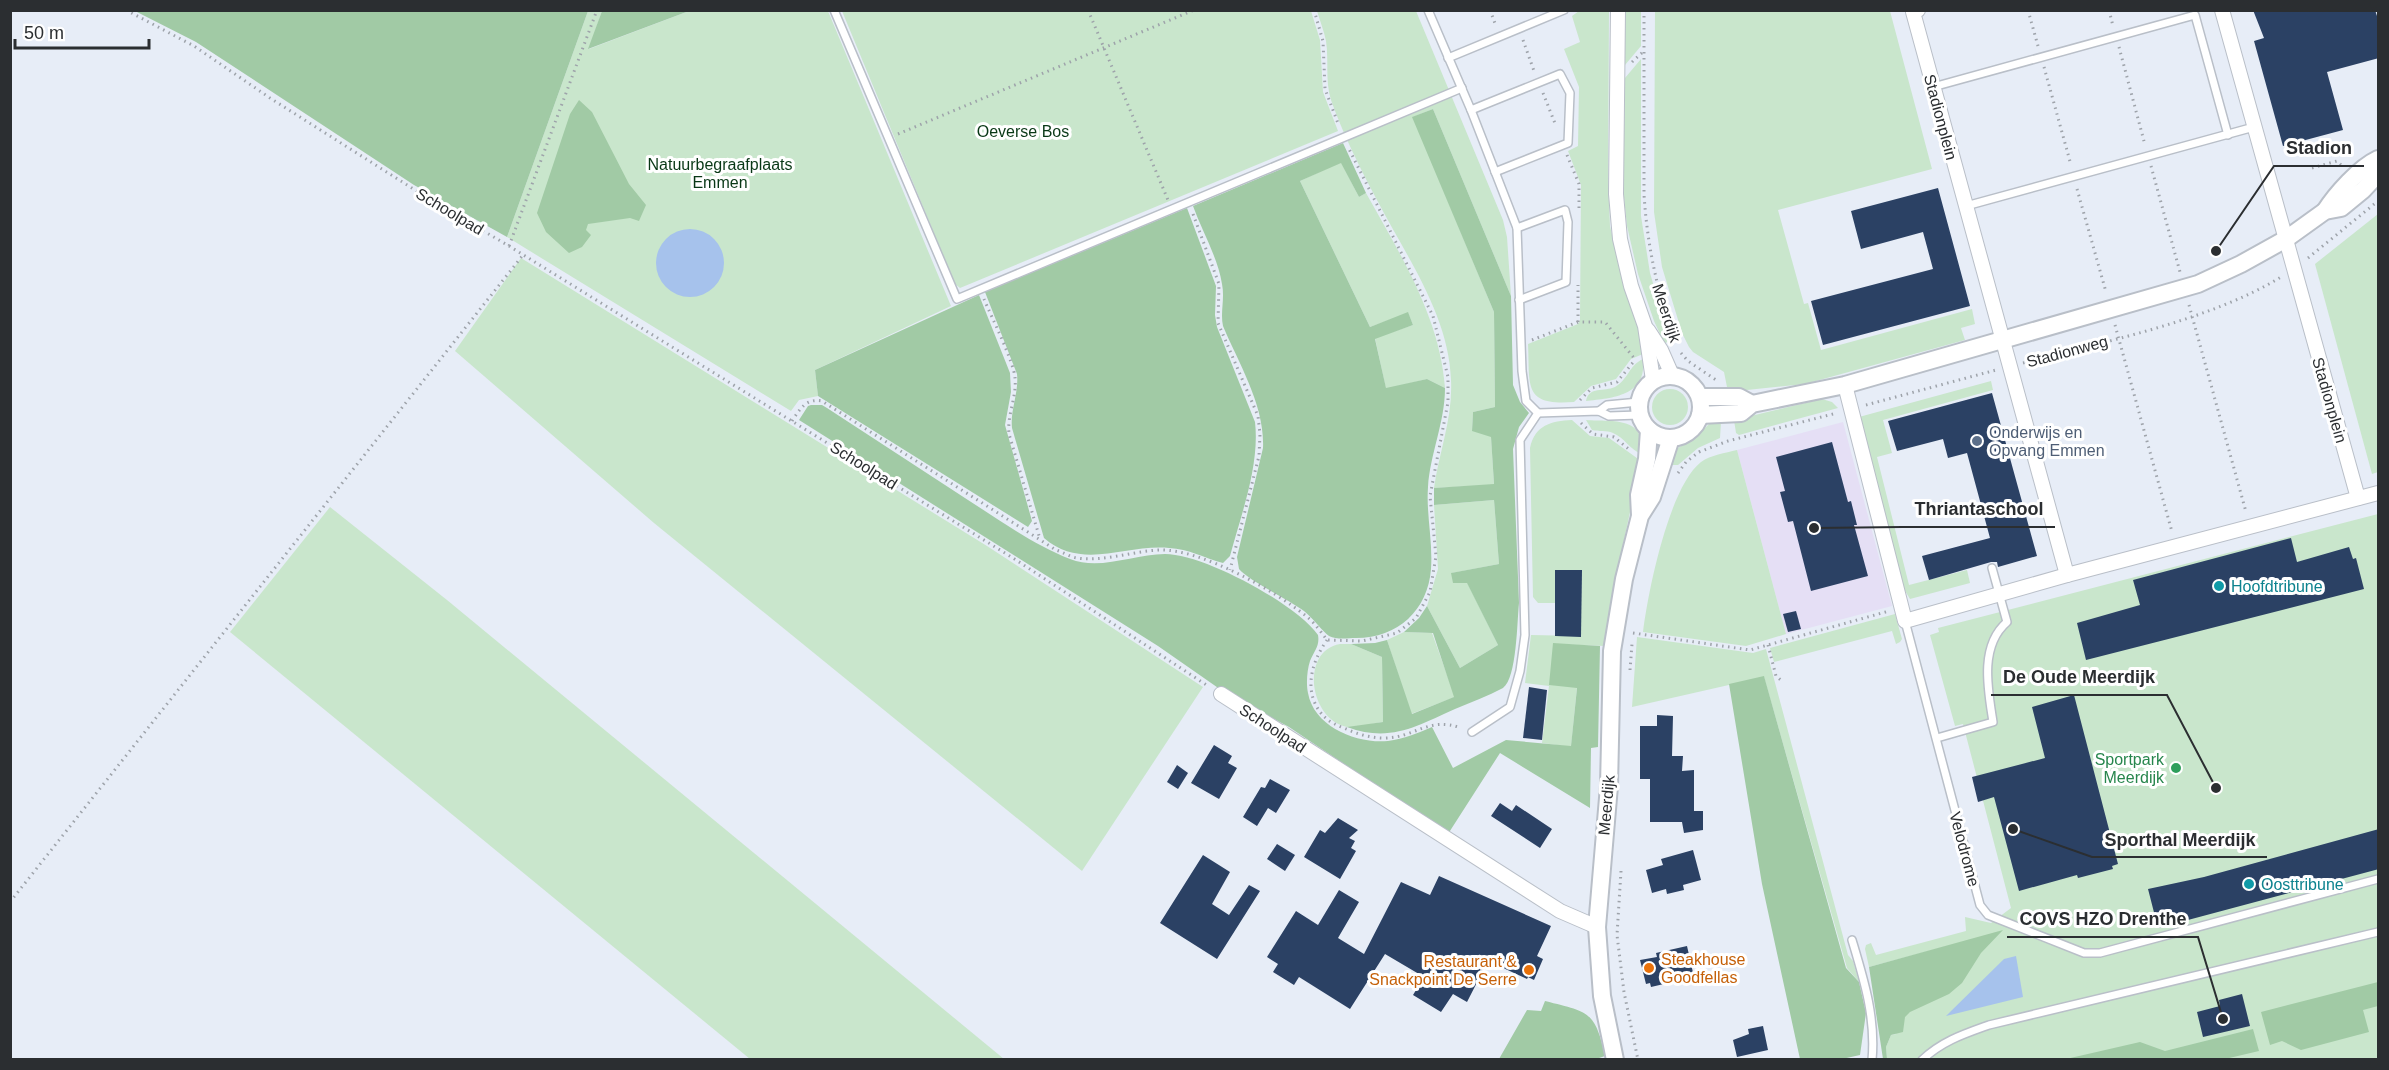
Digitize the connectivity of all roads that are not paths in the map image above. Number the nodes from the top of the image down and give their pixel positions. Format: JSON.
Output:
{"nodes":[{"id":1,"x":834,"y":10,"type":"edge"},
{"id":2,"x":1428,"y":10,"type":"edge"},
{"id":3,"x":1564,"y":10,"type":"edge"},
{"id":4,"x":1618,"y":10,"type":"edge"},
{"id":5,"x":2222,"y":10,"type":"edge"},
{"id":6,"x":1914,"y":11,"type":"edge"},
{"id":7,"x":1448,"y":57,"type":"junction"},
{"id":8,"x":1933,"y":87,"type":"junction"},
{"id":9,"x":1462,"y":88,"type":"junction"},
{"id":10,"x":1471,"y":110,"type":"junction"},
{"id":11,"x":2254,"y":127,"type":"junction"},
{"id":12,"x":2228,"y":135,"type":"junction"},
{"id":13,"x":2379,"y":159,"type":"edge"},
{"id":14,"x":1495,"y":172,"type":"junction"},
{"id":15,"x":2379,"y":174,"type":"edge"},
{"id":16,"x":1966,"y":206,"type":"junction"},
{"id":17,"x":2325,"y":212,"type":"junction"},
{"id":18,"x":1517,"y":228,"type":"junction"},
{"id":19,"x":2286,"y":239,"type":"junction"},
{"id":20,"x":1519,"y":300,"type":"junction"},
{"id":21,"x":1645,"y":326,"type":"junction"},
{"id":22,"x":2002,"y":341,"type":"junction"},
{"id":23,"x":1672,"y":375,"type":"junction"},
{"id":24,"x":1653,"y":380,"type":"junction"},
{"id":25,"x":1845,"y":385,"type":"junction"},
{"id":26,"x":1700,"y":397,"type":"junction"},
{"id":27,"x":1752,"y":404,"type":"junction"},
{"id":28,"x":1639,"y":408,"type":"junction"},
{"id":29,"x":1599,"y":411,"type":"junction"},
{"id":30,"x":1538,"y":413,"type":"junction"},
{"id":31,"x":1700,"y":415,"type":"junction"},
{"id":32,"x":1649,"y":430,"type":"junction"},
{"id":33,"x":1671,"y":438,"type":"junction"},
{"id":34,"x":1655,"y":462,"type":"junction"},
{"id":35,"x":2379,"y":493,"type":"edge"},
{"id":36,"x":2358,"y":498,"type":"junction"},
{"id":37,"x":1992,"y":568,"type":"dead end"},
{"id":38,"x":2067,"y":575,"type":"junction"},
{"id":39,"x":1999,"y":594,"type":"junction"},
{"id":40,"x":1904,"y":614,"type":"junction"},
{"id":41,"x":1221,"y":694,"type":"road end"},
{"id":42,"x":1472,"y":732,"type":"road end"},
{"id":43,"x":1936,"y":738,"type":"junction"},
{"id":44,"x":2379,"y":879,"type":"edge"},
{"id":45,"x":1597,"y":927,"type":"junction"},
{"id":46,"x":2379,"y":932,"type":"edge"},
{"id":47,"x":1852,"y":940,"type":"dead end"},
{"id":48,"x":1615,"y":1059,"type":"edge"},
{"id":49,"x":1872,"y":1059,"type":"edge"},
{"id":50,"x":1922,"y":1059,"type":"edge"}],
"edges":[{"from":1,"to":9,"type":"lane"},
{"from":2,"to":7,"type":"lane"},
{"from":3,"to":7,"type":"lane"},
{"from":4,"to":21,"type":"street","name":"Meerdijk"},
{"from":5,"to":11,"type":"street","name":"Stadionplein"},
{"from":6,"to":8,"type":"street","name":"Stadionplein"},
{"from":7,"to":9,"type":"lane"},
{"from":8,"to":12,"type":"lane"},
{"from":8,"to":16,"type":"street","name":"Stadionplein"},
{"from":9,"to":10,"type":"lane"},
{"from":10,"to":14,"type":"lane"},
{"from":10,"to":14,"type":"lane"},
{"from":11,"to":12,"type":"lane"},
{"from":11,"to":19,"type":"street","name":"Stadionplein"},
{"from":12,"to":16,"type":"lane"},
{"from":13,"to":17,"type":"street","name":"Stadionweg"},
{"from":14,"to":18,"type":"lane"},
{"from":15,"to":17,"type":"street","name":"Stadionweg"},
{"from":16,"to":22,"type":"street","name":"Stadionplein"},
{"from":17,"to":19,"type":"street","name":"Stadionweg"},
{"from":18,"to":20,"type":"lane"},
{"from":18,"to":20,"type":"lane"},
{"from":19,"to":22,"type":"street","name":"Stadionweg"},
{"from":19,"to":36,"type":"street","name":"Stadionplein"},
{"from":20,"to":30,"type":"lane"},
{"from":21,"to":23,"type":"street","name":"Meerdijk"},
{"from":21,"to":24,"type":"street","name":"Meerdijk"},
{"from":22,"to":25,"type":"street","name":"Stadionweg"},
{"from":22,"to":38,"type":"street","name":"Stadionplein"},
{"from":23,"to":24,"type":"street"},
{"from":23,"to":26,"type":"street"},
{"from":24,"to":28,"type":"street"},
{"from":25,"to":27,"type":"street","name":"Stadionweg"},
{"from":25,"to":40,"type":"street","name":"Velodrome"},
{"from":26,"to":27,"type":"street","name":"Stadionweg"},
{"from":26,"to":31,"type":"street"},
{"from":27,"to":31,"type":"street","name":"Stadionweg"},
{"from":28,"to":29,"type":"lane"},
{"from":28,"to":29,"type":"lane"},
{"from":28,"to":32,"type":"street"},
{"from":29,"to":30,"type":"lane"},
{"from":30,"to":42,"type":"lane"},
{"from":31,"to":33,"type":"street"},
{"from":32,"to":33,"type":"street"},
{"from":32,"to":34,"type":"street","name":"Meerdijk"},
{"from":33,"to":34,"type":"street","name":"Meerdijk"},
{"from":34,"to":45,"type":"street","name":"Meerdijk"},
{"from":35,"to":36,"type":"street"},
{"from":36,"to":38,"type":"street"},
{"from":37,"to":39,"type":"lane"},
{"from":38,"to":39,"type":"street"},
{"from":39,"to":40,"type":"street"},
{"from":39,"to":43,"type":"lane"},
{"from":40,"to":43,"type":"lane","name":"Velodrome"},
{"from":41,"to":45,"type":"street","name":"Schoolpad"},
{"from":43,"to":44,"type":"lane","name":"Velodrome"},
{"from":45,"to":48,"type":"street","name":"Meerdijk"},
{"from":46,"to":50,"type":"lane"},
{"from":47,"to":49,"type":"lane"}]}
